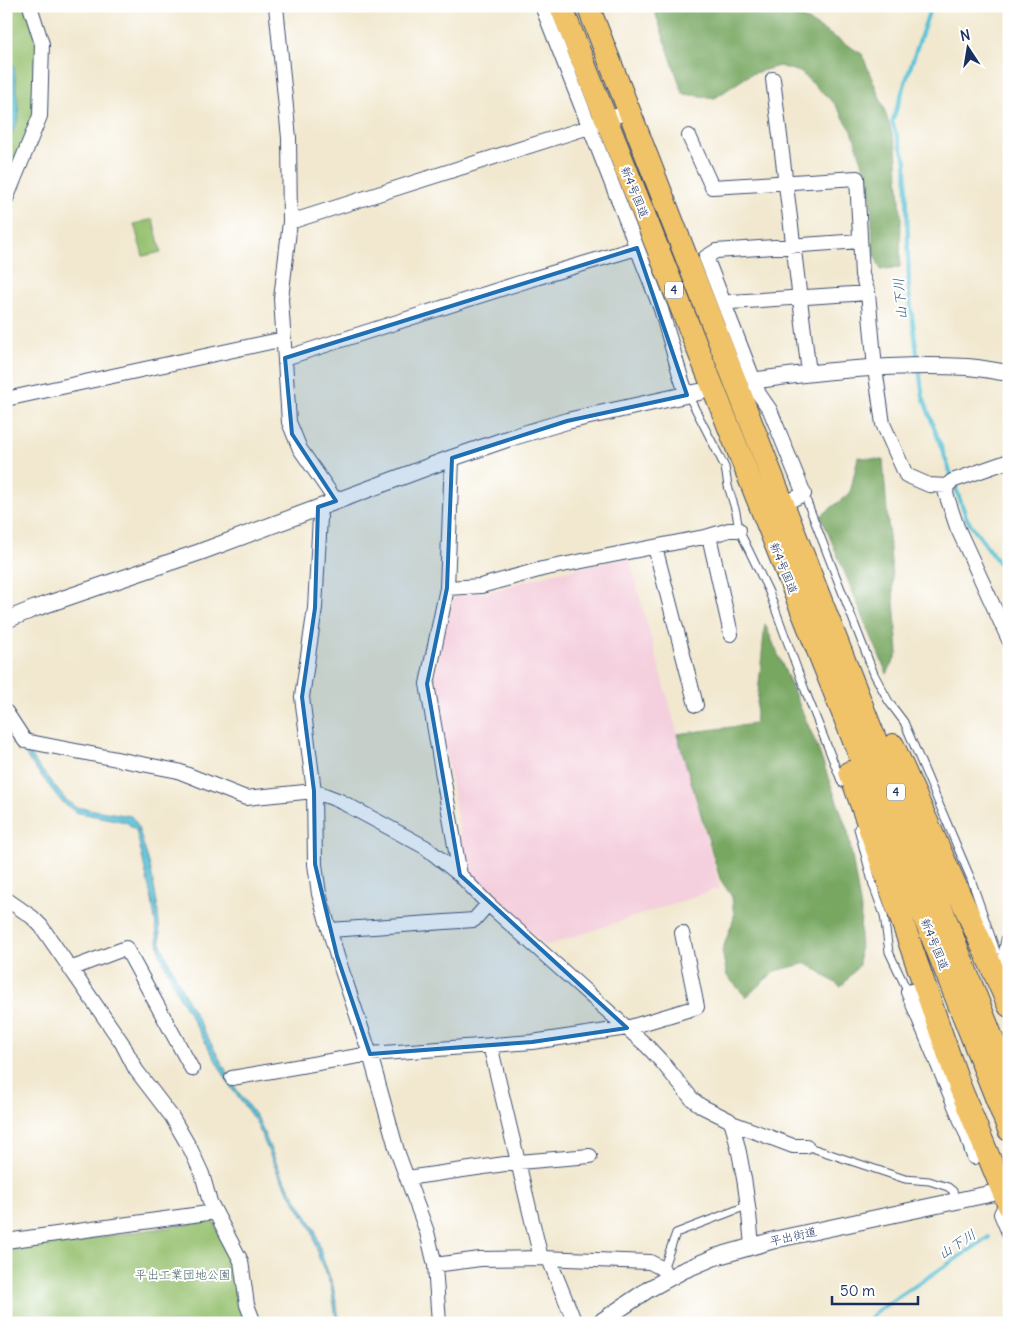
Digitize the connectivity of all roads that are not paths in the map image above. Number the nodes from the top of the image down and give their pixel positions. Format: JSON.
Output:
{"nodes":[{"id":1,"x":30,"y":6,"type":"edge"},
{"id":2,"x":276,"y":6,"type":"edge"},
{"id":3,"x":542,"y":6,"type":"edge"},
{"id":4,"x":561,"y":6,"type":"edge"},
{"id":5,"x":588,"y":6,"type":"edge"},
{"id":6,"x":773,"y":79,"type":"dead end"},
{"id":7,"x":629,"y":110,"type":"junction"},
{"id":8,"x":598,"y":124,"type":"junction"},
{"id":9,"x":689,"y":136,"type":"dead end"},
{"id":10,"x":786,"y":183,"type":"junction"},
{"id":11,"x":6,"y":199,"type":"edge"},
{"id":12,"x":290,"y":222,"type":"junction"},
{"id":13,"x":860,"y":241,"type":"junction"},
{"id":14,"x":793,"y":245,"type":"junction"},
{"id":15,"x":638,"y":248,"type":"junction"},
{"id":16,"x":868,"y":293,"type":"junction"},
{"id":17,"x":800,"y":298,"type":"junction"},
{"id":18,"x":725,"y":304,"type":"junction"},
{"id":19,"x":284,"y":339,"type":"junction"},
{"id":20,"x":285,"y":358,"type":"junction"},
{"id":21,"x":875,"y":368,"type":"junction"},
{"id":22,"x":809,"y":373,"type":"junction"},
{"id":23,"x":1009,"y":373,"type":"edge"},
{"id":24,"x":758,"y":380,"type":"dead end"},
{"id":25,"x":693,"y":393,"type":"junction"},
{"id":26,"x":6,"y":399,"type":"edge"},
{"id":27,"x":452,"y":458,"type":"junction"},
{"id":28,"x":1009,"y":461,"type":"edge"},
{"id":29,"x":947,"y":486,"type":"junction"},
{"id":30,"x":804,"y":494,"type":"junction"},
{"id":31,"x":336,"y":501,"type":"junction"},
{"id":32,"x":783,"y":504,"type":"junction"},
{"id":33,"x":318,"y":507,"type":"junction"},
{"id":34,"x":739,"y":530,"type":"junction"},
{"id":35,"x":709,"y":536,"type":"junction"},
{"id":36,"x":655,"y":546,"type":"junction"},
{"id":37,"x":786,"y":574,"type":"junction"},
{"id":38,"x":447,"y":588,"type":"junction"},
{"id":39,"x":6,"y":620,"type":"edge"},
{"id":40,"x":731,"y":634,"type":"dead end"},
{"id":41,"x":1009,"y":640,"type":"edge"},
{"id":42,"x":696,"y":705,"type":"dead end"},
{"id":43,"x":6,"y":712,"type":"edge"},
{"id":44,"x":314,"y":791,"type":"junction"},
{"id":45,"x":846,"y":794,"type":"dead end"},
{"id":46,"x":856,"y":821,"type":"dead end"},
{"id":47,"x":460,"y":875,"type":"junction"},
{"id":48,"x":7,"y":900,"type":"edge"},
{"id":49,"x":488,"y":904,"type":"junction"},
{"id":50,"x":330,"y":930,"type":"junction"},
{"id":51,"x":682,"y":933,"type":"dead end"},
{"id":52,"x":1009,"y":938,"type":"edge"},
{"id":53,"x":998,"y":954,"type":"junction"},
{"id":54,"x":70,"y":969,"type":"junction"},
{"id":55,"x":1009,"y":974,"type":"edge"},
{"id":56,"x":911,"y":991,"type":"joint"},
{"id":57,"x":1009,"y":1006,"type":"edge"},
{"id":58,"x":627,"y":1028,"type":"junction"},
{"id":59,"x":490,"y":1045,"type":"junction"},
{"id":60,"x":370,"y":1054,"type":"junction"},
{"id":61,"x":192,"y":1069,"type":"dead end"},
{"id":62,"x":232,"y":1078,"type":"dead end"},
{"id":63,"x":1009,"y":1081,"type":"edge"},
{"id":64,"x":732,"y":1123,"type":"junction"},
{"id":65,"x":1009,"y":1129,"type":"edge"},
{"id":66,"x":806,"y":1146,"type":"joint"},
{"id":67,"x":590,"y":1156,"type":"dead end"},
{"id":68,"x":974,"y":1158,"type":"dead end"},
{"id":69,"x":519,"y":1162,"type":"junction"},
{"id":70,"x":407,"y":1178,"type":"junction"},
{"id":71,"x":1006,"y":1200,"type":"edge"},
{"id":72,"x":955,"y":1201,"type":"junction"},
{"id":73,"x":749,"y":1205,"type":"junction"},
{"id":74,"x":214,"y":1212,"type":"junction"},
{"id":75,"x":1009,"y":1233,"type":"edge"},
{"id":76,"x":6,"y":1241,"type":"edge"},
{"id":77,"x":752,"y":1246,"type":"junction"},
{"id":78,"x":545,"y":1259,"type":"junction"},
{"id":79,"x":434,"y":1265,"type":"junction"},
{"id":80,"x":664,"y":1274,"type":"junction"},
{"id":81,"x":254,"y":1323,"type":"edge"},
{"id":82,"x":439,"y":1323,"type":"edge"},
{"id":83,"x":575,"y":1323,"type":"edge"},
{"id":84,"x":599,"y":1323,"type":"edge"}],
"edges":[{"from":1,"to":11,"type":"street"},
{"from":2,"to":12,"type":"street"},
{"from":3,"to":8,"type":"street"},
{"from":4,"to":8,"type":"highway","name":"新4号国道","number":"4"},
{"from":5,"to":7,"type":"highway","name":"新4号国道","number":"4"},
{"from":6,"to":10,"type":"street"},
{"from":7,"to":8,"type":"street"},
{"from":7,"to":32,"type":"highway","name":"新4号国道","number":"4"},
{"from":8,"to":12,"type":"street"},
{"from":8,"to":15,"type":"street"},
{"from":8,"to":37,"type":"highway","name":"新4号国道","number":"4"},
{"from":9,"to":10,"type":"street"},
{"from":10,"to":13,"type":"street"},
{"from":10,"to":14,"type":"street"},
{"from":12,"to":19,"type":"street"},
{"from":13,"to":14,"type":"street"},
{"from":13,"to":16,"type":"street"},
{"from":14,"to":17,"type":"street"},
{"from":14,"to":18,"type":"street"},
{"from":15,"to":20,"type":"street"},
{"from":15,"to":25,"type":"street"},
{"from":16,"to":17,"type":"street"},
{"from":16,"to":21,"type":"street"},
{"from":17,"to":18,"type":"street"},
{"from":17,"to":22,"type":"street"},
{"from":18,"to":30,"type":"street"},
{"from":19,"to":20,"type":"street"},
{"from":19,"to":26,"type":"street"},
{"from":20,"to":31,"type":"street"},
{"from":21,"to":22,"type":"street"},
{"from":21,"to":23,"type":"street"},
{"from":21,"to":29,"type":"street"},
{"from":22,"to":24,"type":"street"},
{"from":25,"to":27,"type":"street"},
{"from":25,"to":34,"type":"lane"},
{"from":27,"to":31,"type":"street"},
{"from":27,"to":38,"type":"street"},
{"from":28,"to":29,"type":"street"},
{"from":29,"to":41,"type":"street"},
{"from":30,"to":32,"type":"street"},
{"from":30,"to":53,"type":"lane"},
{"from":31,"to":33,"type":"street"},
{"from":32,"to":57,"type":"highway"},
{"from":32,"to":63,"type":"highway","name":"新4号国道","number":"4"},
{"from":33,"to":39,"type":"street"},
{"from":33,"to":44,"type":"street"},
{"from":34,"to":35,"type":"street"},
{"from":34,"to":45,"type":"lane"},
{"from":35,"to":36,"type":"street"},
{"from":35,"to":40,"type":"street"},
{"from":36,"to":38,"type":"street"},
{"from":36,"to":42,"type":"street"},
{"from":37,"to":65,"type":"highway","name":"新4号国道","number":"4"},
{"from":37,"to":71,"type":"highway"},
{"from":38,"to":47,"type":"street"},
{"from":43,"to":44,"type":"street"},
{"from":44,"to":47,"type":"street"},
{"from":44,"to":50,"type":"street"},
{"from":46,"to":56,"type":"lane"},
{"from":47,"to":49,"type":"street"},
{"from":48,"to":54,"type":"street"},
{"from":49,"to":50,"type":"street"},
{"from":49,"to":58,"type":"street"},
{"from":50,"to":60,"type":"street"},
{"from":51,"to":58,"type":"street"},
{"from":52,"to":53,"type":"street"},
{"from":53,"to":55,"type":"street"},
{"from":54,"to":61,"type":"street"},
{"from":54,"to":74,"type":"street"},
{"from":56,"to":68,"type":"street"},
{"from":58,"to":59,"type":"street"},
{"from":58,"to":64,"type":"street"},
{"from":59,"to":60,"type":"street"},
{"from":59,"to":69,"type":"street"},
{"from":60,"to":62,"type":"street"},
{"from":60,"to":70,"type":"street"},
{"from":64,"to":66,"type":"street"},
{"from":64,"to":73,"type":"street"},
{"from":66,"to":72,"type":"lane"},
{"from":67,"to":69,"type":"street"},
{"from":69,"to":70,"type":"street"},
{"from":69,"to":78,"type":"street"},
{"from":70,"to":79,"type":"street"},
{"from":71,"to":72,"type":"street","name":"平出街道"},
{"from":71,"to":75,"type":"street"},
{"from":72,"to":77,"type":"street","name":"平出街道"},
{"from":73,"to":77,"type":"street"},
{"from":73,"to":80,"type":"lane"},
{"from":74,"to":76,"type":"street"},
{"from":74,"to":81,"type":"street"},
{"from":77,"to":80,"type":"street","name":"平出街道"},
{"from":78,"to":79,"type":"street"},
{"from":78,"to":80,"type":"street"},
{"from":78,"to":83,"type":"street"},
{"from":79,"to":82,"type":"street"},
{"from":80,"to":84,"type":"street","name":"平出街道"}]}
